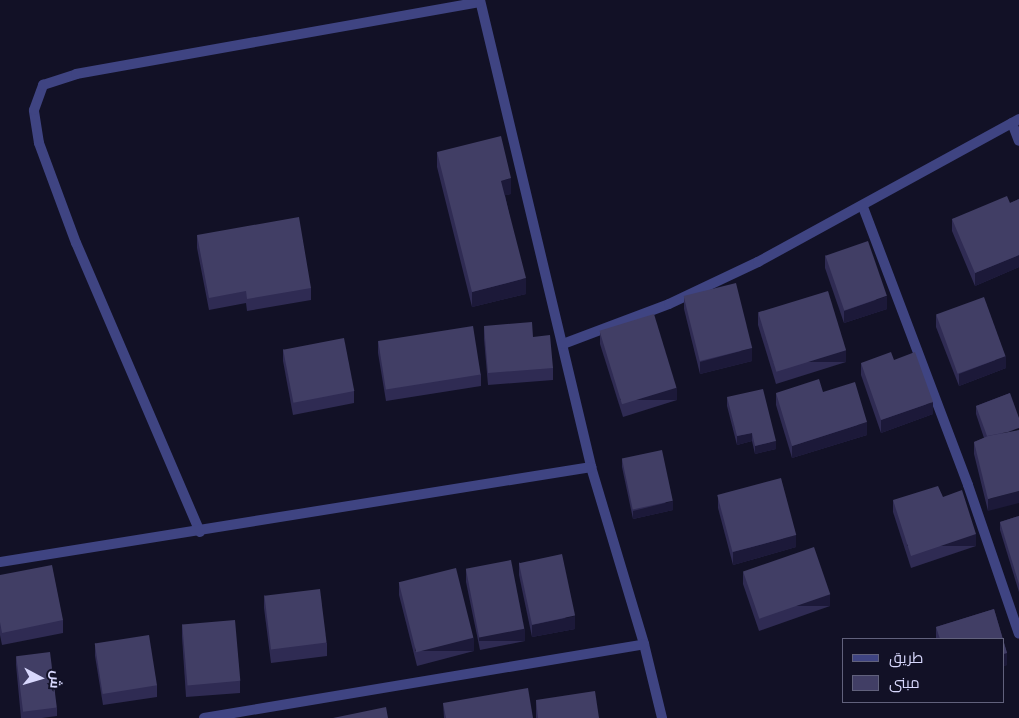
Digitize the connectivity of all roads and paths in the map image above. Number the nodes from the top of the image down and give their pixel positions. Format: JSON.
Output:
{"nodes":[{"id":1,"x":480,"y":1,"type":"edge"},
{"id":2,"x":1016,"y":121,"type":"edge"},
{"id":3,"x":1019,"y":141,"type":"edge"},
{"id":4,"x":863,"y":207,"type":"junction"},
{"id":5,"x":562,"y":344,"type":"junction"},
{"id":6,"x":590,"y":467,"type":"junction"},
{"id":7,"x":200,"y":532,"type":"junction"},
{"id":8,"x":0,"y":562,"type":"edge"},
{"id":9,"x":1019,"y":634,"type":"edge"},
{"id":10,"x":644,"y":644,"type":"junction"},
{"id":11,"x":204,"y":718,"type":"edge"},
{"id":12,"x":662,"y":718,"type":"edge"}],
"edges":[{"from":1,"to":5,"type":"street"},
{"from":1,"to":7,"type":"street"},
{"from":2,"to":3,"type":"street"},
{"from":2,"to":4,"type":"street"},
{"from":4,"to":5,"type":"street"},
{"from":4,"to":9,"type":"street"},
{"from":5,"to":6,"type":"street"},
{"from":6,"to":7,"type":"street"},
{"from":6,"to":10,"type":"street"},
{"from":7,"to":8,"type":"street"},
{"from":10,"to":11,"type":"street"},
{"from":10,"to":12,"type":"street"}]}
